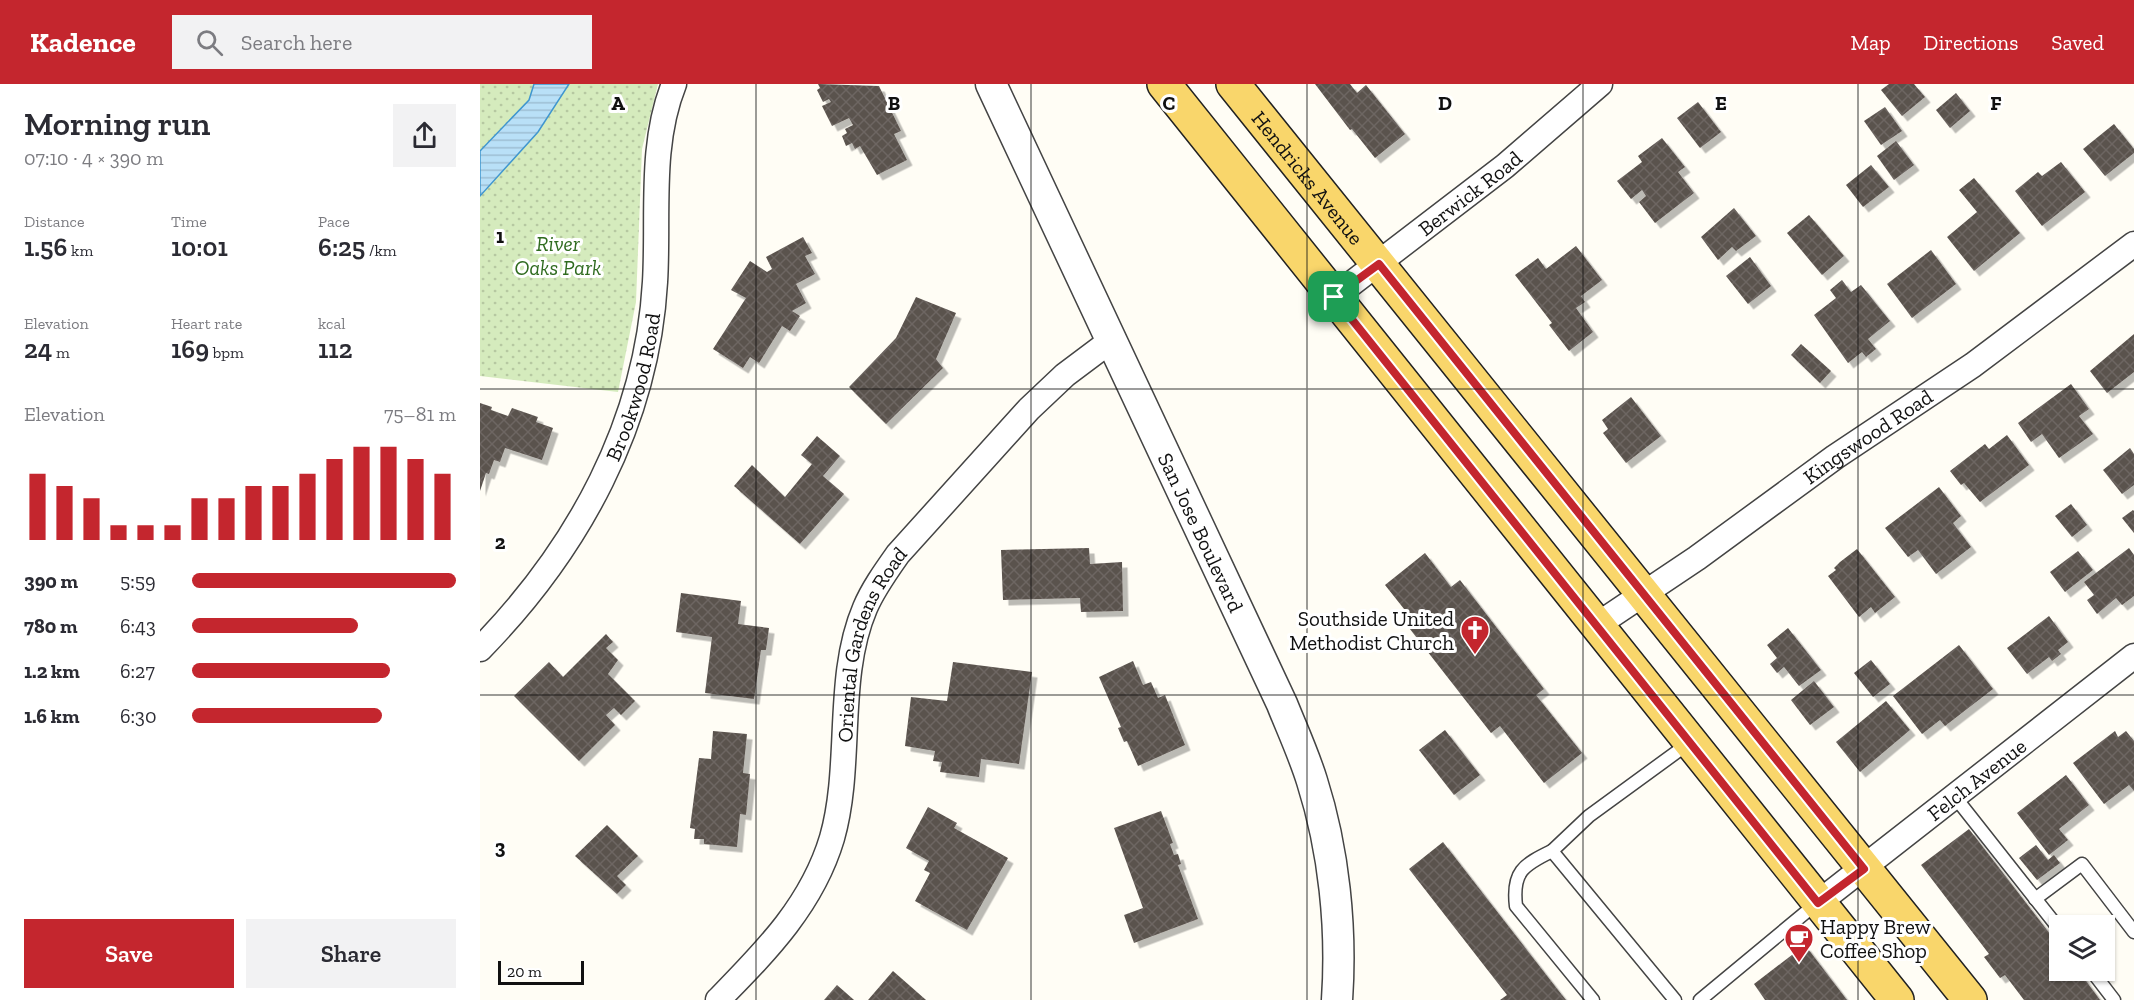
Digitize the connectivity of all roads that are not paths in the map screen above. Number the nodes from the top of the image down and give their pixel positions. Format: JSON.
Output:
{"nodes":[{"id":1,"x":674,"y":84,"type":"edge"},
{"id":2,"x":991,"y":84,"type":"edge"},
{"id":3,"x":1164,"y":84,"type":"edge"},
{"id":4,"x":1233,"y":84,"type":"edge"},
{"id":5,"x":1600,"y":84,"type":"edge"},
{"id":6,"x":2134,"y":244,"type":"edge"},
{"id":7,"x":1379,"y":264,"type":"junction"},
{"id":8,"x":1334,"y":297,"type":"junction"},
{"id":9,"x":1113,"y":339,"type":"junction"},
{"id":10,"x":1642,"y":594,"type":"junction"},
{"id":11,"x":1597,"y":625,"type":"junction"},
{"id":12,"x":480,"y":650,"type":"edge"},
{"id":13,"x":2134,"y":656,"type":"edge"},
{"id":14,"x":1690,"y":742,"type":"junction"},
{"id":15,"x":1955,"y":797,"type":"junction"},
{"id":16,"x":1552,"y":851,"type":"junction"},
{"id":17,"x":1864,"y":869,"type":"junction"},
{"id":18,"x":2035,"y":899,"type":"junction"},
{"id":19,"x":1818,"y":903,"type":"junction"},
{"id":20,"x":2049,"y":916,"type":"edge"},
{"id":21,"x":2134,"y":932,"type":"edge"},
{"id":22,"x":2099,"y":981,"type":"edge"},
{"id":23,"x":718,"y":1000,"type":"edge"},
{"id":24,"x":1337,"y":1000,"type":"edge"},
{"id":25,"x":1593,"y":1000,"type":"edge"},
{"id":26,"x":1675,"y":1000,"type":"edge"},
{"id":27,"x":1700,"y":1000,"type":"edge"},
{"id":28,"x":1897,"y":1000,"type":"edge"},
{"id":29,"x":1970,"y":1000,"type":"edge"},
{"id":30,"x":2114,"y":1000,"type":"edge"}],
"edges":[{"from":1,"to":12,"type":"street","name":"Brookwood Road"},
{"from":2,"to":9,"type":"street","name":"San Jose Boulevard"},
{"from":3,"to":8,"type":"main road"},
{"from":4,"to":7,"type":"main road","name":"Hendricks Avenue"},
{"from":5,"to":7,"type":"street","name":"Berwick Road"},
{"from":6,"to":10,"type":"street","name":"Kingswood Road"},
{"from":7,"to":8,"type":"street","name":"Berwick Road"},
{"from":7,"to":10,"type":"main road","name":"Hendricks Avenue"},
{"from":8,"to":11,"type":"main road"},
{"from":9,"to":23,"type":"street","name":"Oriental Gardens Road"},
{"from":9,"to":24,"type":"street","name":"San Jose Boulevard"},
{"from":10,"to":11,"type":"street","name":"Kingswood Road"},
{"from":10,"to":17,"type":"main road","name":"Hendricks Avenue"},
{"from":11,"to":14,"type":"main road"},
{"from":13,"to":15,"type":"street","name":"Felch Avenue"},
{"from":14,"to":16,"type":"lane"},
{"from":14,"to":19,"type":"main road"},
{"from":15,"to":17,"type":"street","name":"Felch Avenue"},
{"from":15,"to":18,"type":"lane"},
{"from":16,"to":25,"type":"lane"},
{"from":16,"to":26,"type":"lane"},
{"from":17,"to":19,"type":"street","name":"Felch Avenue"},
{"from":17,"to":29,"type":"main road","name":"Hendricks Avenue"},
{"from":18,"to":20,"type":"lane"},
{"from":18,"to":21,"type":"lane"},
{"from":19,"to":27,"type":"lane"},
{"from":19,"to":28,"type":"main road"},
{"from":22,"to":30,"type":"lane"}]}
